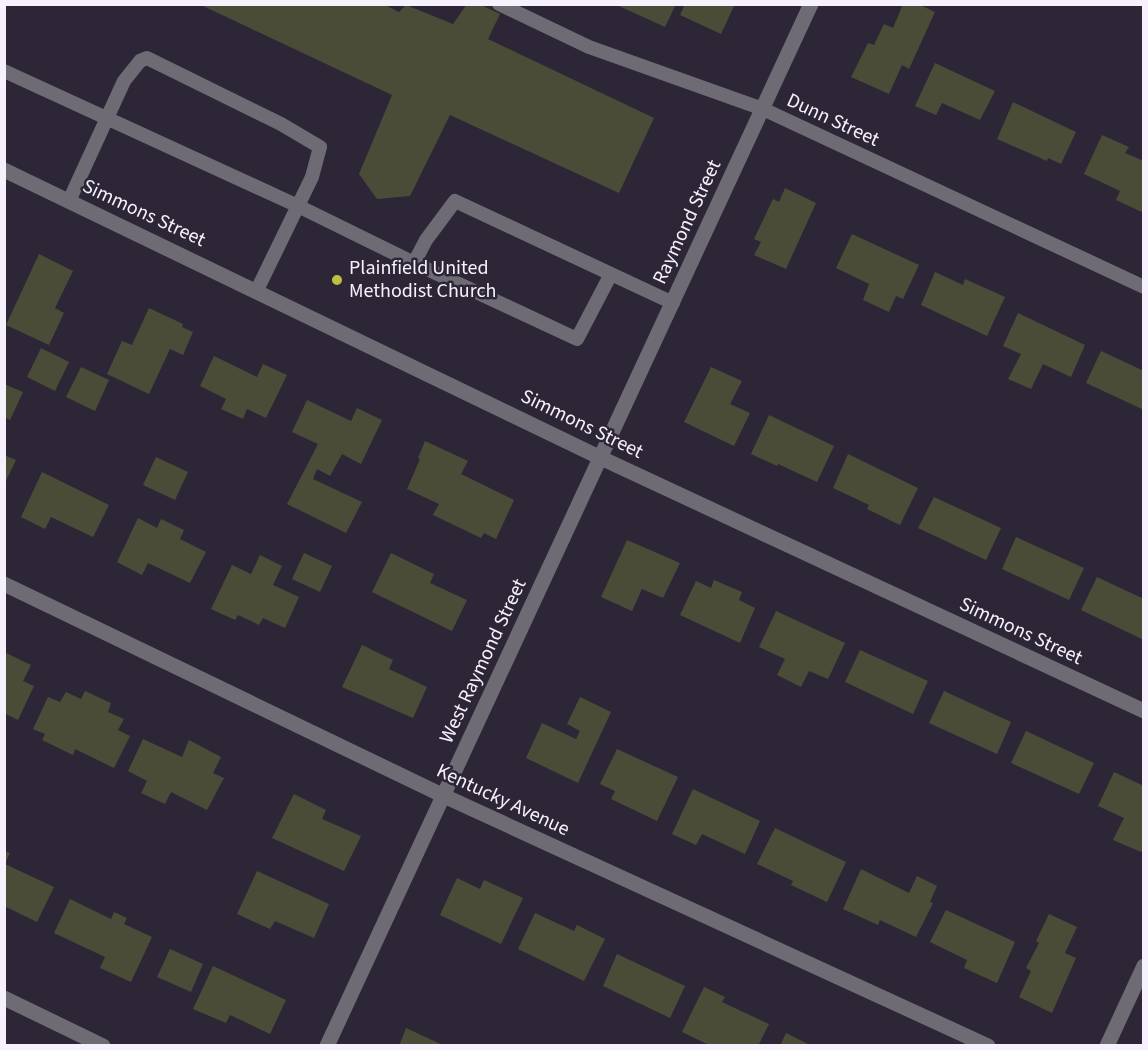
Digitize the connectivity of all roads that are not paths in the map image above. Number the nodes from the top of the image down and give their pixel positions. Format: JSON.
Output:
{"nodes":[{"id":1,"x":499,"y":4,"type":"edge"},
{"id":2,"x":811,"y":4,"type":"edge"},
{"id":3,"x":4,"y":71,"type":"edge"},
{"id":4,"x":763,"y":109,"type":"junction"},
{"id":5,"x":106,"y":120,"type":"junction"},
{"id":6,"x":4,"y":170,"type":"edge"},
{"id":7,"x":69,"y":201,"type":"junction"},
{"id":8,"x":298,"y":206,"type":"junction"},
{"id":9,"x":414,"y":263,"type":"junction"},
{"id":10,"x":611,"y":274,"type":"junction"},
{"id":11,"x":1143,"y":287,"type":"edge"},
{"id":12,"x":257,"y":290,"type":"junction"},
{"id":13,"x":673,"y":303,"type":"junction"},
{"id":14,"x":602,"y":458,"type":"junction"},
{"id":15,"x":4,"y":584,"type":"edge"},
{"id":16,"x":1143,"y":711,"type":"edge"},
{"id":17,"x":444,"y":796,"type":"junction"},
{"id":18,"x":1143,"y":966,"type":"edge"},
{"id":19,"x":4,"y":998,"type":"edge"},
{"id":20,"x":103,"y":1046,"type":"edge"},
{"id":21,"x":327,"y":1046,"type":"edge"},
{"id":22,"x":988,"y":1046,"type":"edge"},
{"id":23,"x":1107,"y":1046,"type":"edge"}],
"edges":[{"from":1,"to":4,"type":"lane","name":"Dunn Street"},
{"from":2,"to":4,"type":"street","name":"Raymond Street"},
{"from":3,"to":5,"type":"lane"},
{"from":4,"to":11,"type":"lane","name":"Dunn Street"},
{"from":4,"to":13,"type":"street","name":"Raymond Street"},
{"from":5,"to":7,"type":"lane"},
{"from":5,"to":8,"type":"lane"},
{"from":5,"to":8,"type":"lane"},
{"from":6,"to":7,"type":"street","name":"Simmons Street"},
{"from":7,"to":12,"type":"street","name":"Simmons Street"},
{"from":8,"to":9,"type":"lane"},
{"from":8,"to":12,"type":"lane"},
{"from":9,"to":10,"type":"lane"},
{"from":9,"to":10,"type":"lane"},
{"from":10,"to":13,"type":"lane"},
{"from":12,"to":14,"type":"street","name":"Simmons Street"},
{"from":13,"to":14,"type":"street","name":"Raymond Street"},
{"from":14,"to":16,"type":"street","name":"Simmons Street"},
{"from":14,"to":17,"type":"street","name":"West Raymond Street"},
{"from":15,"to":17,"type":"street","name":"Kentucky Avenue"},
{"from":17,"to":21,"type":"street","name":"West Raymond Street"},
{"from":17,"to":22,"type":"street","name":"Kentucky Avenue"},
{"from":18,"to":23,"type":"street"},
{"from":19,"to":20,"type":"street"}]}
